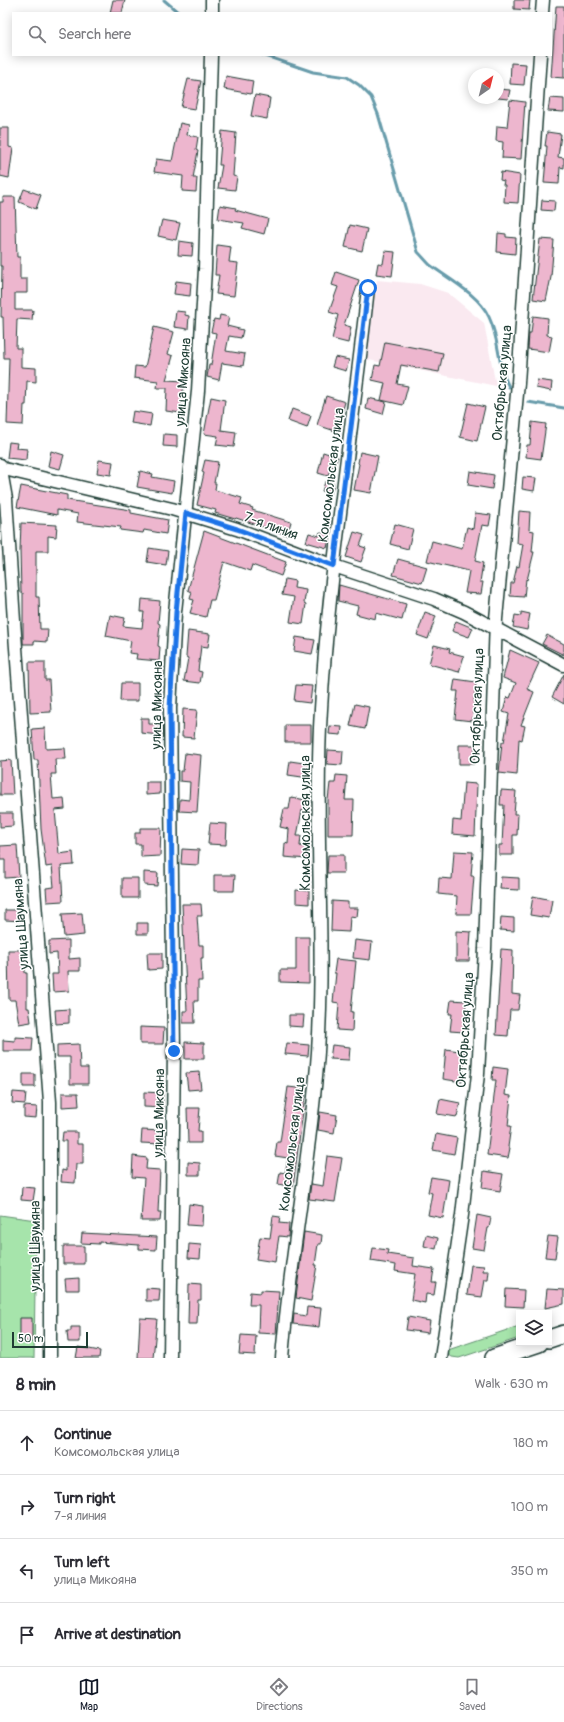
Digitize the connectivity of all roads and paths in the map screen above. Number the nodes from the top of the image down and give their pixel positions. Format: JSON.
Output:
{"nodes":[{"id":1,"x":212,"y":0,"type":"edge"},
{"id":2,"x":543,"y":0,"type":"edge"},
{"id":3,"x":212,"y":12,"type":"edge"},
{"id":4,"x":542,"y":12,"type":"edge"},
{"id":5,"x":211,"y":56,"type":"edge"},
{"id":6,"x":540,"y":56,"type":"edge"},
{"id":7,"x":368,"y":288,"type":"dead end"},
{"id":8,"x":0,"y":467,"type":"edge"},
{"id":9,"x":186,"y":513,"type":"junction"},
{"id":10,"x":334,"y":566,"type":"junction"},
{"id":11,"x":495,"y":629,"type":"junction"},
{"id":12,"x":564,"y":665,"type":"edge"},
{"id":13,"x":564,"y":1334,"type":"edge"},
{"id":14,"x":552,"y":1339,"type":"edge"},
{"id":15,"x":530,"y":1346,"type":"edge"},
{"id":16,"x":50,"y":1358,"type":"edge"},
{"id":17,"x":170,"y":1358,"type":"edge"},
{"id":18,"x":282,"y":1358,"type":"edge"},
{"id":19,"x":441,"y":1358,"type":"edge"},
{"id":20,"x":494,"y":1358,"type":"edge"}],
"edges":[{"from":1,"to":3,"type":"street"},
{"from":2,"to":4,"type":"street"},
{"from":5,"to":9,"type":"street","name":"улица Микояна"},
{"from":6,"to":11,"type":"street","name":"Октябрьская улица"},
{"from":7,"to":10,"type":"street","name":"Комсомольская улица"},
{"from":8,"to":9,"type":"street","name":"7-я линия"},
{"from":8,"to":16,"type":"street","name":"улица Шаумяна"},
{"from":9,"to":10,"type":"street","name":"7-я линия"},
{"from":9,"to":17,"type":"street","name":"улица Микояна"},
{"from":10,"to":11,"type":"street","name":"7-я линия"},
{"from":10,"to":18,"type":"street","name":"Комсомольская улица"},
{"from":11,"to":12,"type":"street","name":"7-я линия"},
{"from":11,"to":19,"type":"street","name":"Октябрьская улица"},
{"from":13,"to":14,"type":"street"},
{"from":15,"to":20,"type":"street"}]}
